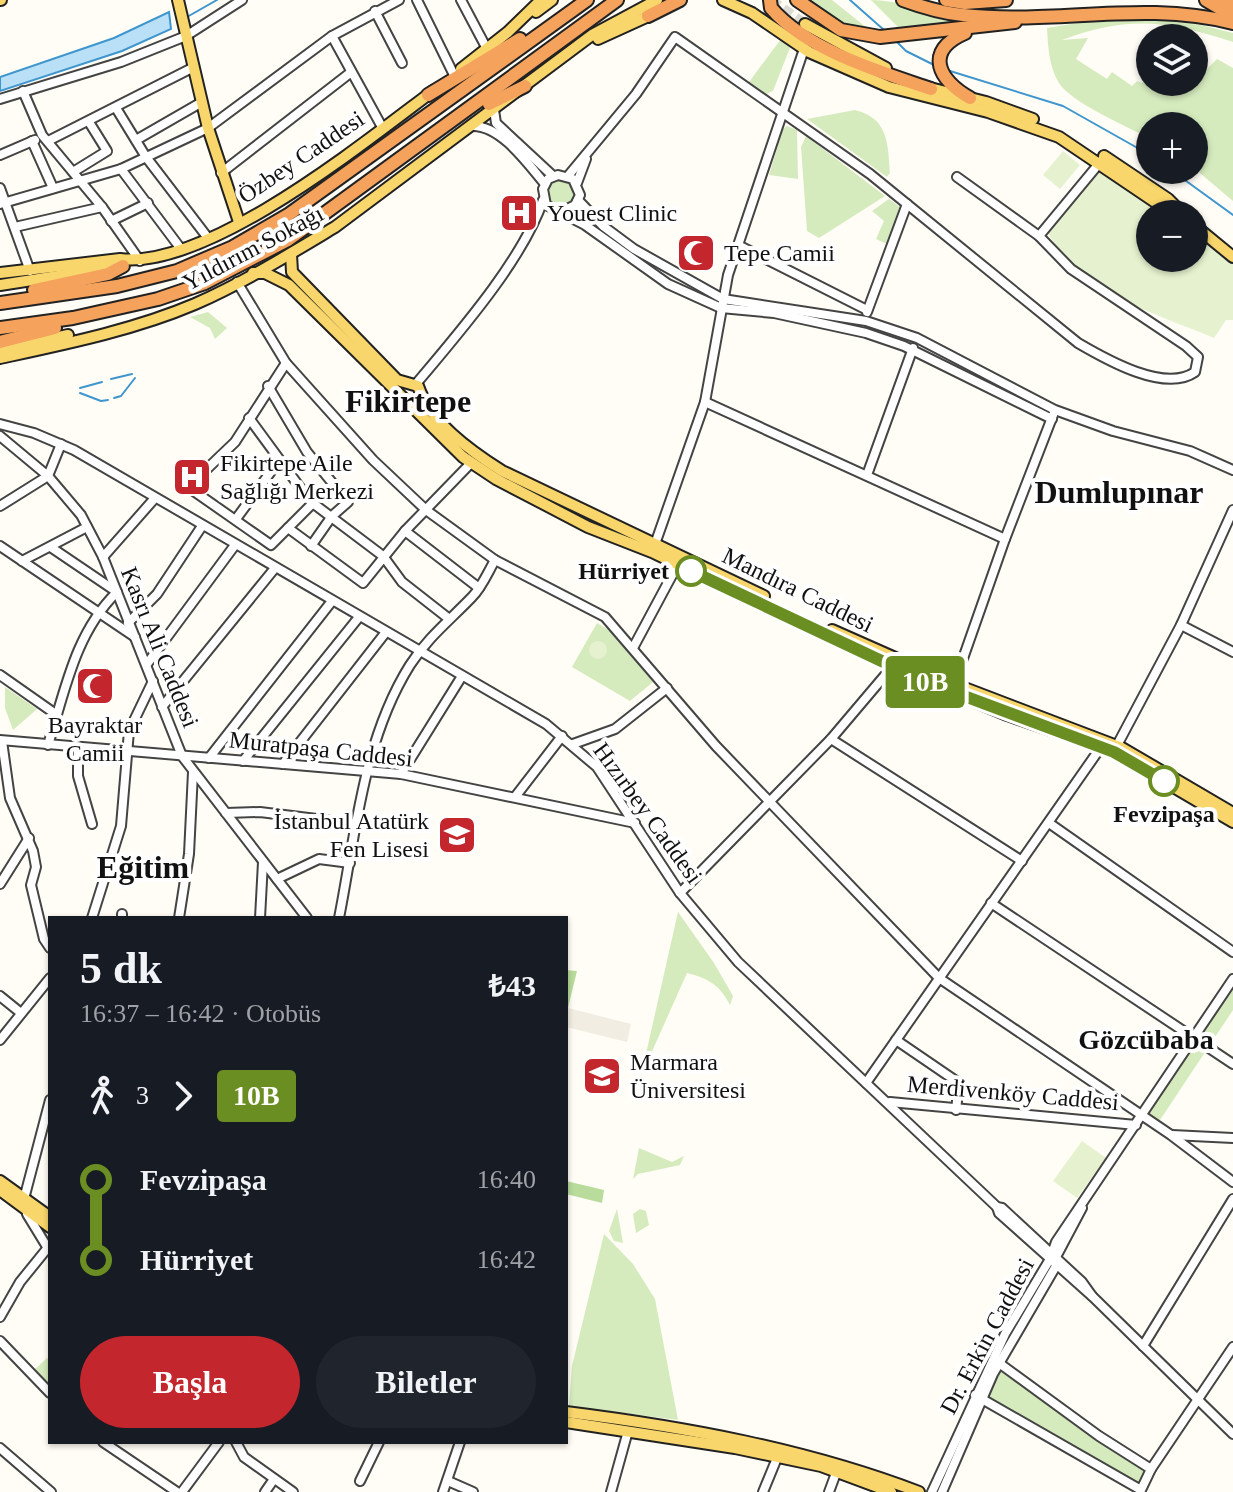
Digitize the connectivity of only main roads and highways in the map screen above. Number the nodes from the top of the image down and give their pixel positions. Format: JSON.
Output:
{"nodes":[{"id":1,"x":178,"y":0,"type":"edge"},
{"id":2,"x":541,"y":0,"type":"edge"},
{"id":3,"x":552,"y":0,"type":"edge"},
{"id":4,"x":586,"y":0,"type":"edge"},
{"id":5,"x":620,"y":0,"type":"edge"},
{"id":6,"x":657,"y":0,"type":"edge"},
{"id":7,"x":680,"y":0,"type":"edge"},
{"id":8,"x":686,"y":0,"type":"edge"},
{"id":9,"x":723,"y":0,"type":"edge"},
{"id":10,"x":797,"y":0,"type":"edge"},
{"id":11,"x":903,"y":0,"type":"edge"},
{"id":12,"x":946,"y":0,"type":"edge"},
{"id":13,"x":1006,"y":0,"type":"edge"},
{"id":14,"x":1206,"y":0,"type":"edge"},
{"id":15,"x":1224,"y":0,"type":"edge"},
{"id":16,"x":770,"y":2,"type":"edge"},
{"id":17,"x":1233,"y":5,"type":"edge"},
{"id":18,"x":1106,"y":7,"type":"junction"},
{"id":19,"x":648,"y":16,"type":"junction"},
{"id":20,"x":1233,"y":16,"type":"edge"},
{"id":21,"x":1233,"y":23,"type":"edge"},
{"id":22,"x":805,"y":24,"type":"tunnel mouth"},
{"id":23,"x":979,"y":27,"type":"junction"},
{"id":24,"x":508,"y":32,"type":"junction"},
{"id":25,"x":562,"y":59,"type":"junction"},
{"id":26,"x":525,"y":86,"type":"junction"},
{"id":27,"x":931,"y":89,"type":"junction"},
{"id":28,"x":428,"y":95,"type":"junction"},
{"id":29,"x":970,"y":98,"type":"junction"},
{"id":30,"x":1103,"y":159,"type":"junction"},
{"id":31,"x":1155,"y":200,"type":"edge"},
{"id":32,"x":1169,"y":200,"type":"edge"},
{"id":33,"x":239,"y":222,"type":"junction"},
{"id":34,"x":1208,"y":239,"type":"edge"},
{"id":35,"x":288,"y":240,"type":"junction"},
{"id":36,"x":291,"y":254,"type":"junction"},
{"id":37,"x":1233,"y":257,"type":"edge"},
{"id":38,"x":140,"y":261,"type":"junction"},
{"id":39,"x":123,"y":266,"type":"junction"},
{"id":40,"x":0,"y":273,"type":"edge"},
{"id":41,"x":253,"y":273,"type":"junction"},
{"id":42,"x":0,"y":285,"type":"edge"},
{"id":43,"x":158,"y":299,"type":"junction"},
{"id":44,"x":0,"y":300,"type":"edge"},
{"id":45,"x":126,"y":327,"type":"junction"},
{"id":46,"x":0,"y":328,"type":"edge"},
{"id":47,"x":0,"y":342,"type":"edge"},
{"id":48,"x":0,"y":350,"type":"edge"},
{"id":49,"x":0,"y":358,"type":"edge"},
{"id":50,"x":414,"y":387,"type":"junction"},
{"id":51,"x":405,"y":399,"type":"junction"},
{"id":52,"x":654,"y":548,"type":"junction"},
{"id":53,"x":953,"y":688,"type":"junction"},
{"id":54,"x":1116,"y":749,"type":"junction"},
{"id":55,"x":1233,"y":813,"type":"edge"},
{"id":56,"x":1233,"y":822,"type":"edge"},
{"id":57,"x":0,"y":1181,"type":"edge"},
{"id":58,"x":0,"y":1190,"type":"edge"},
{"id":59,"x":23,"y":1203,"type":"junction"},
{"id":60,"x":48,"y":1216,"type":"edge"},
{"id":61,"x":48,"y":1225,"type":"edge"},
{"id":62,"x":568,"y":1412,"type":"edge"},
{"id":63,"x":568,"y":1422,"type":"edge"},
{"id":64,"x":891,"y":1492,"type":"edge"},
{"id":65,"x":919,"y":1492,"type":"edge"}],
"edges":[{"from":1,"to":33,"type":"main road"},
{"from":2,"to":24,"type":"main road","name":"Özbey Caddesi"},
{"from":3,"to":24,"type":"main road"},
{"from":4,"to":28,"type":"highway"},
{"from":4,"to":44,"type":"highway"},
{"from":5,"to":35,"type":"highway"},
{"from":6,"to":25,"type":"main road"},
{"from":7,"to":19,"type":"highway"},
{"from":8,"to":19,"type":"main road"},
{"from":9,"to":30,"type":"main road"},
{"from":10,"to":23,"type":"highway"},
{"from":11,"to":18,"type":"highway"},
{"from":12,"to":13,"type":"highway"},
{"from":14,"to":20,"type":"highway"},
{"from":15,"to":17,"type":"highway"},
{"from":16,"to":27,"type":"highway"},
{"from":18,"to":21,"type":"highway"},
{"from":18,"to":23,"type":"highway"},
{"from":19,"to":25,"type":"main road"},
{"from":22,"to":27,"type":"main road"},
{"from":23,"to":29,"type":"highway"},
{"from":24,"to":28,"type":"main road","name":"Özbey Caddesi"},
{"from":25,"to":26,"type":"main road","name":"Yıldırım Sokağı"},
{"from":26,"to":35,"type":"highway"},
{"from":26,"to":36,"type":"main road","name":"Yıldırım Sokağı"},
{"from":27,"to":29,"type":"main road"},
{"from":28,"to":33,"type":"main road","name":"Özbey Caddesi"},
{"from":29,"to":30,"type":"main road"},
{"from":30,"to":31,"type":"main road"},
{"from":30,"to":32,"type":"main road"},
{"from":33,"to":38,"type":"main road","name":"Özbey Caddesi"},
{"from":34,"to":37,"type":"main road"},
{"from":35,"to":43,"type":"highway"},
{"from":36,"to":41,"type":"main road","name":"Yıldırım Sokağı"},
{"from":36,"to":50,"type":"main road","name":"Mandıra Caddesi"},
{"from":38,"to":39,"type":"main road"},
{"from":38,"to":40,"type":"main road","name":"Özbey Caddesi"},
{"from":39,"to":42,"type":"main road"},
{"from":39,"to":44,"type":"highway"},
{"from":41,"to":45,"type":"main road","name":"Yıldırım Sokağı"},
{"from":41,"to":51,"type":"main road","name":"Mandıra Caddesi"},
{"from":43,"to":46,"type":"highway"},
{"from":43,"to":47,"type":"highway"},
{"from":45,"to":48,"type":"main road"},
{"from":45,"to":49,"type":"main road","name":"Yıldırım Sokağı"},
{"from":50,"to":51,"type":"main road"},
{"from":50,"to":51,"type":"main road"},
{"from":50,"to":52,"type":"main road","name":"Mandıra Caddesi"},
{"from":51,"to":52,"type":"main road","name":"Mandıra Caddesi"},
{"from":52,"to":53,"type":"main road","name":"Mandıra Caddesi"},
{"from":52,"to":53,"type":"main road","name":"Mandıra Caddesi"},
{"from":53,"to":54,"type":"main road","name":"Mandıra Caddesi"},
{"from":53,"to":54,"type":"main road","name":"Mandıra Caddesi"},
{"from":54,"to":55,"type":"main road","name":"Mandıra Caddesi"},
{"from":54,"to":56,"type":"main road","name":"Mandıra Caddesi"},
{"from":57,"to":59,"type":"main road"},
{"from":58,"to":59,"type":"main road"},
{"from":59,"to":60,"type":"main road"},
{"from":59,"to":61,"type":"main road"},
{"from":62,"to":65,"type":"main road"},
{"from":63,"to":64,"type":"main road"}]}
